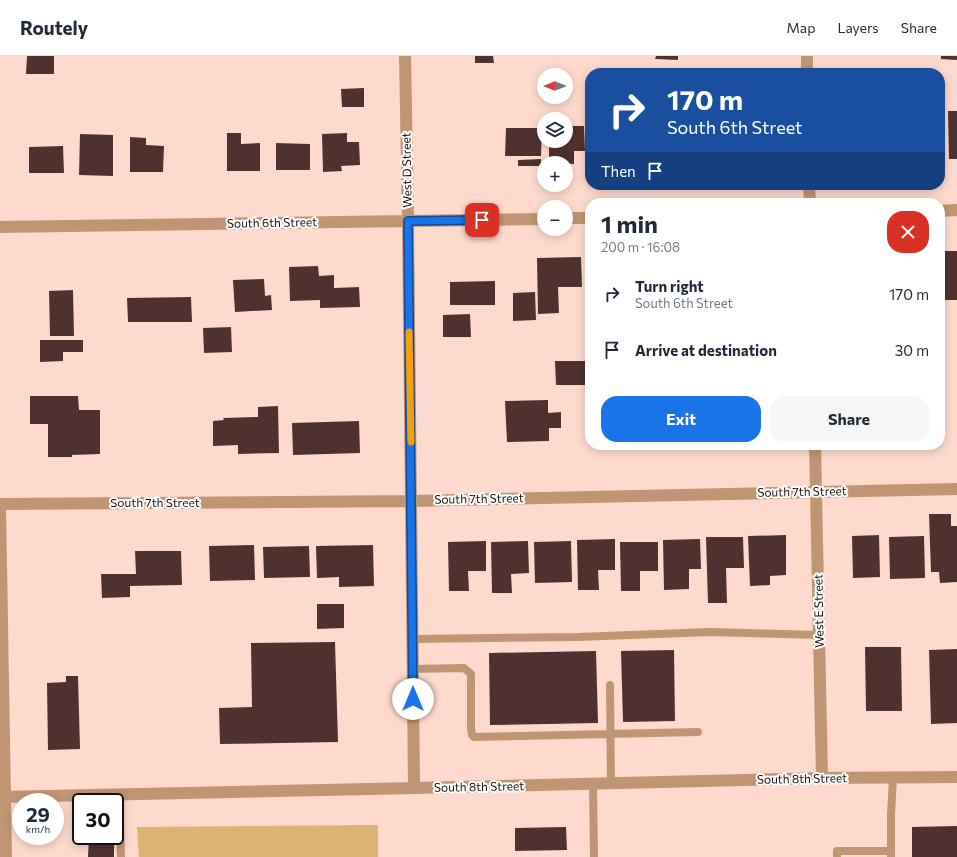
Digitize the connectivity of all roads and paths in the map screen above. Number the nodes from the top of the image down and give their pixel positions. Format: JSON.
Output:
{"nodes":[{"id":1,"x":405,"y":56,"type":"edge"},
{"id":2,"x":807,"y":56,"type":"edge"},
{"id":3,"x":807,"y":68,"type":"edge"},
{"id":4,"x":957,"y":210,"type":"edge"},
{"id":5,"x":945,"y":211,"type":"edge"},
{"id":6,"x":573,"y":218,"type":"edge"},
{"id":7,"x":585,"y":218,"type":"edge"},
{"id":8,"x":537,"y":219,"type":"edge"},
{"id":9,"x":408,"y":221,"type":"junction"},
{"id":10,"x":0,"y":227,"type":"edge"},
{"id":11,"x":815,"y":450,"type":"edge"},
{"id":12,"x":957,"y":489,"type":"edge"},
{"id":13,"x":816,"y":491,"type":"junction"},
{"id":14,"x":411,"y":501,"type":"junction"},
{"id":15,"x":0,"y":505,"type":"edge"},
{"id":16,"x":819,"y":635,"type":"junction"},
{"id":17,"x":413,"y":639,"type":"junction"},
{"id":18,"x":413,"y":669,"type":"junction"},
{"id":19,"x":610,"y":685,"type":"dead end"},
{"id":20,"x":698,"y":732,"type":"dead end"},
{"id":21,"x":611,"y":734,"type":"junction"},
{"id":22,"x":822,"y":778,"type":"junction"},
{"id":23,"x":893,"y":778,"type":"junction"},
{"id":24,"x":957,"y":778,"type":"edge"},
{"id":25,"x":593,"y":784,"type":"junction"},
{"id":26,"x":611,"y":784,"type":"junction"},
{"id":27,"x":414,"y":788,"type":"junction"},
{"id":28,"x":124,"y":794,"type":"edge"},
{"id":29,"x":72,"y":795,"type":"edge"},
{"id":30,"x":2,"y":797,"type":"edge"},
{"id":31,"x":121,"y":845,"type":"edge"},
{"id":32,"x":891,"y":854,"type":"edge"},
{"id":33,"x":6,"y":857,"type":"edge"},
{"id":34,"x":121,"y":857,"type":"edge"},
{"id":35,"x":594,"y":857,"type":"edge"},
{"id":36,"x":837,"y":857,"type":"edge"}],
"edges":[{"from":1,"to":9,"type":"street","name":"West D Street"},
{"from":2,"to":3,"type":"street"},
{"from":4,"to":5,"type":"street"},
{"from":6,"to":7,"type":"street"},
{"from":8,"to":9,"type":"street","name":"South 6th Street"},
{"from":9,"to":10,"type":"street","name":"South 6th Street"},
{"from":9,"to":14,"type":"street","name":"West D Street"},
{"from":11,"to":13,"type":"street","name":"West E Street"},
{"from":12,"to":13,"type":"street","name":"South 7th Street"},
{"from":13,"to":14,"type":"street","name":"South 7th Street"},
{"from":13,"to":16,"type":"street","name":"West E Street"},
{"from":14,"to":15,"type":"street","name":"South 7th Street"},
{"from":14,"to":17,"type":"street","name":"West D Street"},
{"from":15,"to":30,"type":"street"},
{"from":16,"to":17,"type":"lane"},
{"from":16,"to":22,"type":"street","name":"West E Street"},
{"from":17,"to":18,"type":"street","name":"West D Street"},
{"from":18,"to":21,"type":"lane"},
{"from":18,"to":27,"type":"street","name":"West D Street"},
{"from":19,"to":21,"type":"lane"},
{"from":20,"to":21,"type":"lane"},
{"from":21,"to":26,"type":"lane"},
{"from":22,"to":23,"type":"street","name":"South 8th Street"},
{"from":22,"to":26,"type":"street","name":"South 8th Street"},
{"from":23,"to":24,"type":"street","name":"South 8th Street"},
{"from":23,"to":32,"type":"lane"},
{"from":25,"to":26,"type":"street","name":"South 8th Street"},
{"from":25,"to":27,"type":"street","name":"South 8th Street"},
{"from":25,"to":35,"type":"lane"},
{"from":27,"to":28,"type":"street","name":"South 8th Street"},
{"from":29,"to":30,"type":"street","name":"South 8th Street"},
{"from":30,"to":33,"type":"street"},
{"from":31,"to":34,"type":"lane"},
{"from":32,"to":36,"type":"lane"}]}
